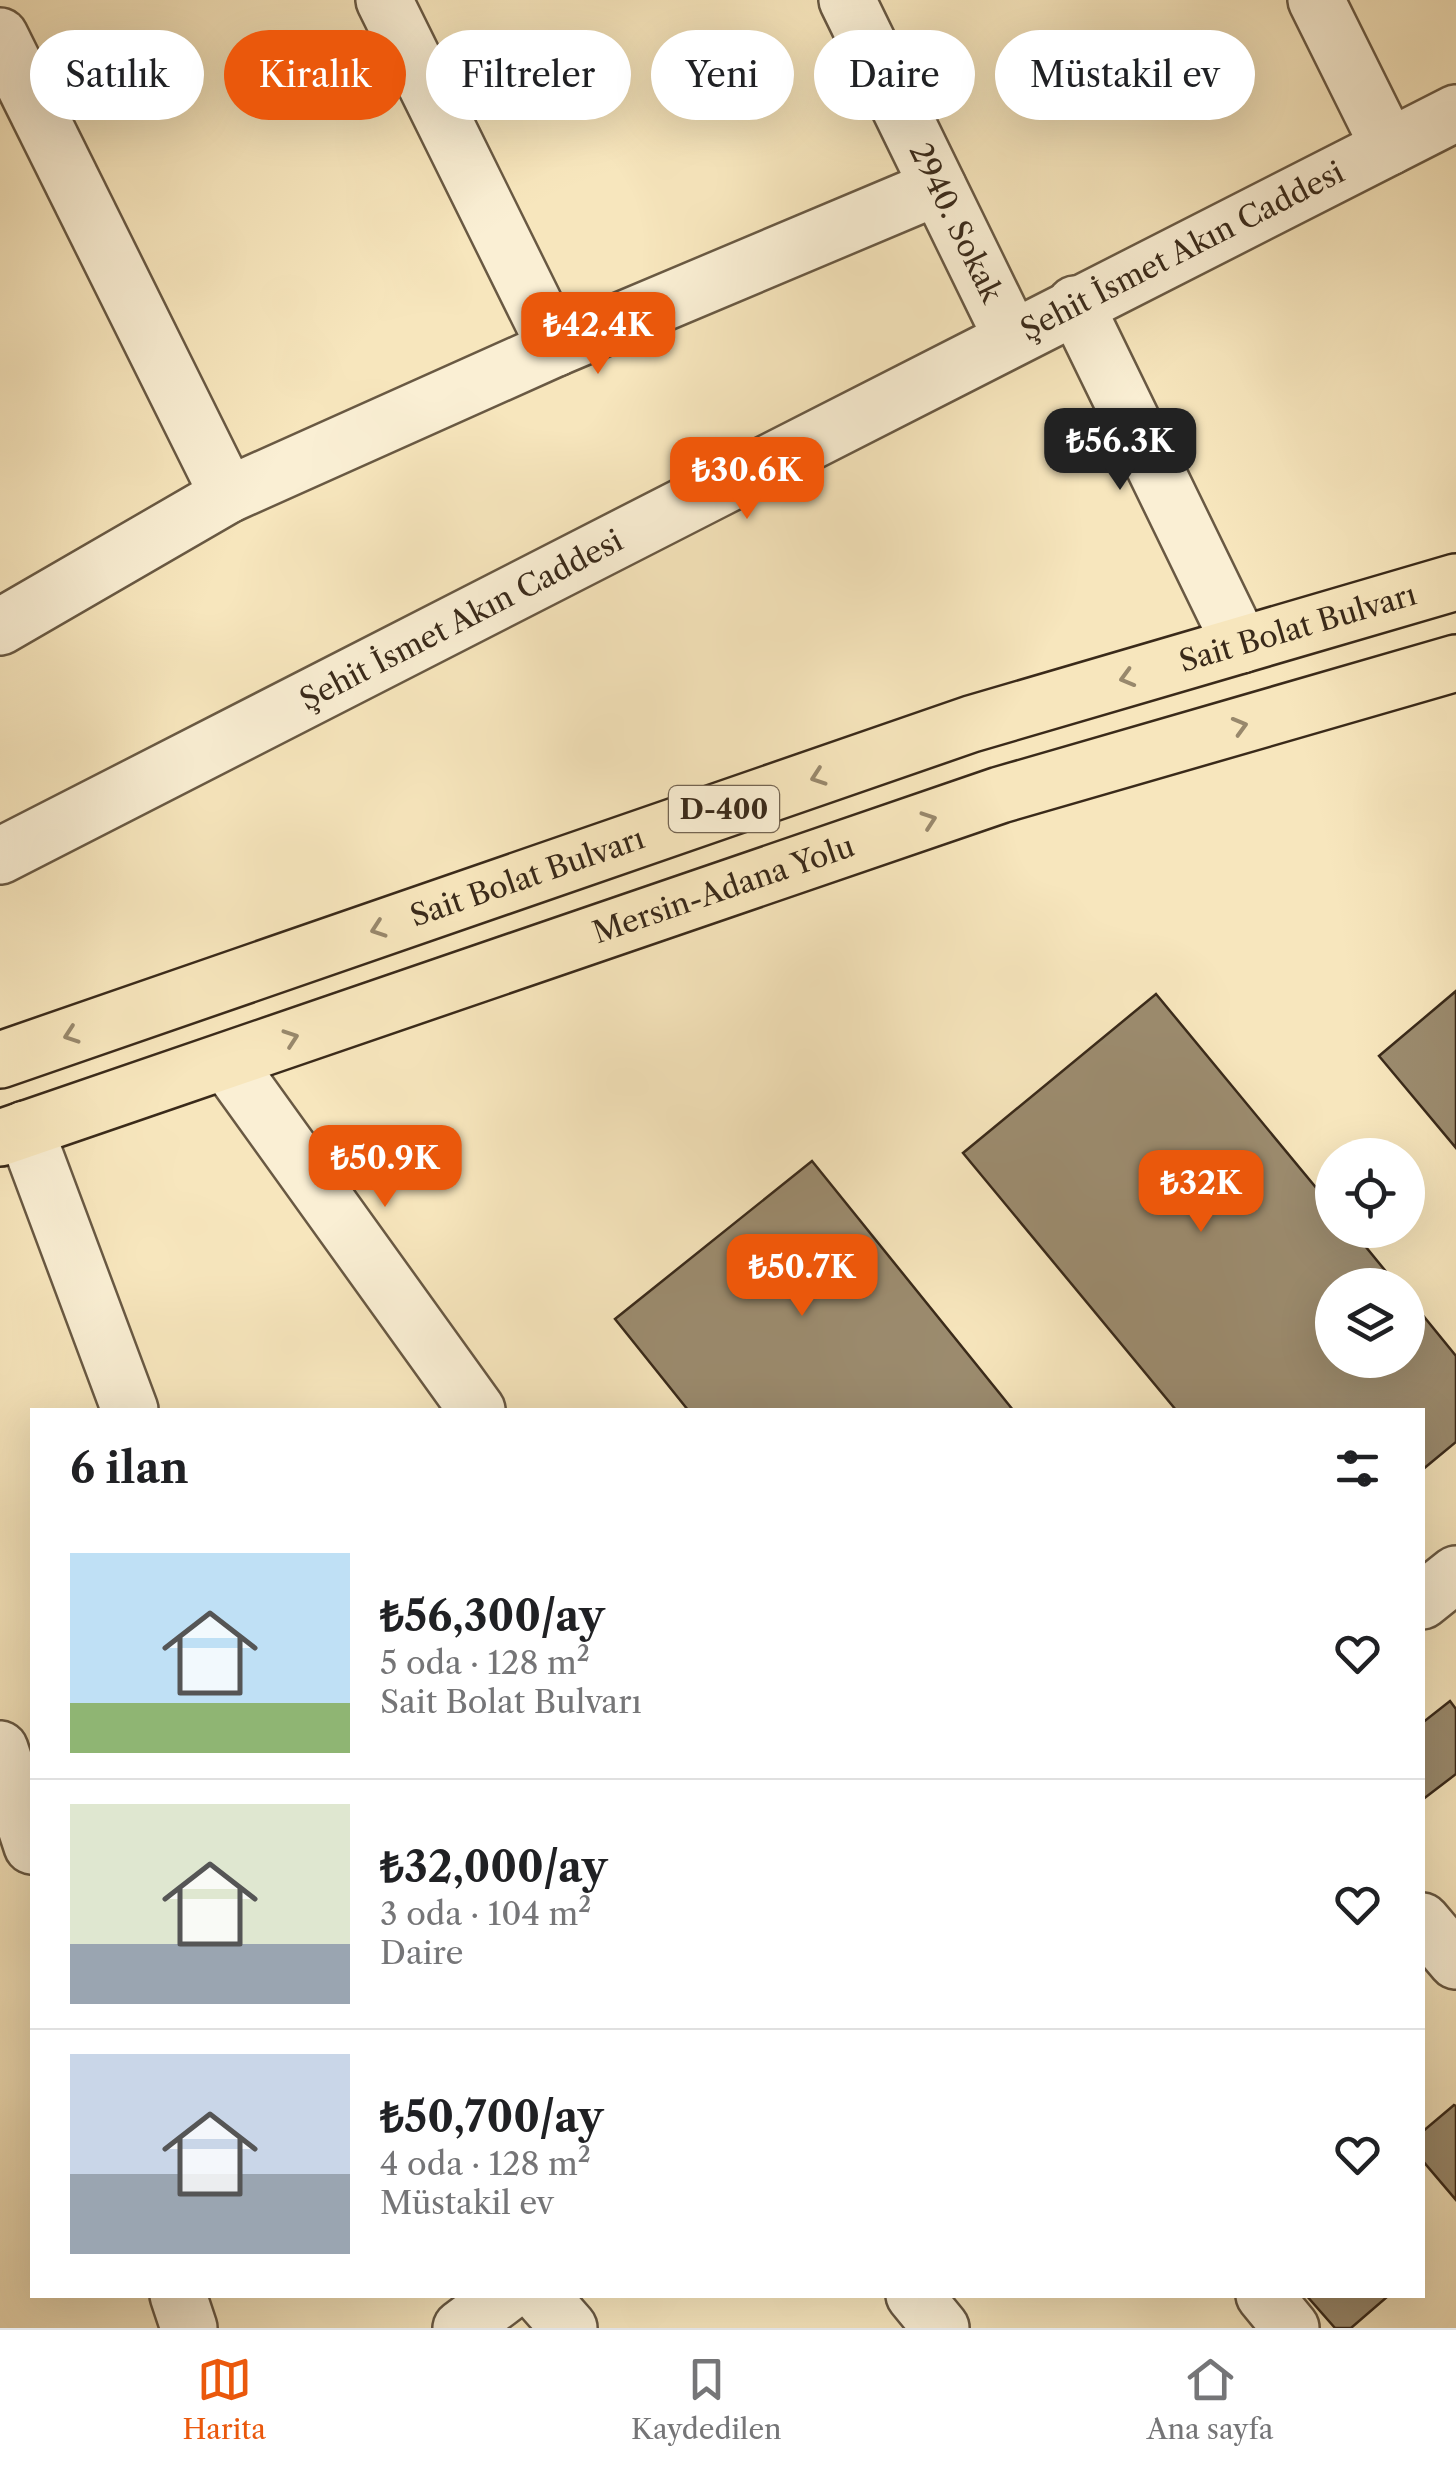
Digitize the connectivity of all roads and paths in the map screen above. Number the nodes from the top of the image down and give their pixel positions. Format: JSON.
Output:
{"nodes":[{"id":1,"x":384,"y":0,"type":"edge"},
{"id":2,"x":847,"y":0,"type":"edge"},
{"id":3,"x":1316,"y":0,"type":"edge"},
{"id":4,"x":0,"y":36,"type":"edge"},
{"id":5,"x":1456,"y":113,"type":"edge"},
{"id":6,"x":1388,"y":147,"type":"junction"},
{"id":7,"x":938,"y":187,"type":"junction"},
{"id":8,"x":1075,"y":304,"type":"junction"},
{"id":9,"x":1011,"y":336,"type":"junction"},
{"id":10,"x":556,"y":348,"type":"junction"},
{"id":11,"x":228,"y":495,"type":"junction"},
{"id":12,"x":1456,"y":582,"type":"edge"},
{"id":13,"x":0,"y":627,"type":"edge"},
{"id":14,"x":1241,"y":644,"type":"junction"},
{"id":15,"x":1456,"y":663,"type":"edge"},
{"id":16,"x":0,"y":856,"type":"edge"},
{"id":17,"x":0,"y":1060,"type":"edge"},
{"id":18,"x":226,"y":1060,"type":"junction"},
{"id":19,"x":13,"y":1134,"type":"edge"},
{"id":20,"x":129,"y":1408,"type":"edge"},
{"id":21,"x":476,"y":1408,"type":"edge"},
{"id":22,"x":1456,"y":1574,"type":"edge"},
{"id":23,"x":1425,"y":1598,"type":"edge"},
{"id":24,"x":0,"y":1749,"type":"edge"},
{"id":25,"x":30,"y":1840,"type":"edge"},
{"id":26,"x":1425,"y":1925,"type":"edge"},
{"id":27,"x":1456,"y":1961,"type":"edge"},
{"id":28,"x":179,"y":2298,"type":"edge"},
{"id":29,"x":445,"y":2298,"type":"edge"},
{"id":30,"x":501,"y":2298,"type":"edge"},
{"id":31,"x":543,"y":2298,"type":"edge"},
{"id":32,"x":916,"y":2298,"type":"edge"},
{"id":33,"x":1266,"y":2298,"type":"edge"},
{"id":34,"x":188,"y":2328,"type":"edge"},
{"id":35,"x":459,"y":2328,"type":"edge"},
{"id":36,"x":569,"y":2328,"type":"edge"},
{"id":37,"x":941,"y":2328,"type":"edge"},
{"id":38,"x":1291,"y":2328,"type":"edge"}],
"edges":[{"from":1,"to":10,"type":"street"},
{"from":2,"to":7,"type":"street","name":"2940. Sokak"},
{"from":3,"to":6,"type":"street"},
{"from":4,"to":11,"type":"street"},
{"from":5,"to":6,"type":"street","name":"Şehit İsmet Akın Caddesi"},
{"from":6,"to":8,"type":"street","name":"Şehit İsmet Akın Caddesi"},
{"from":7,"to":9,"type":"street","name":"2940. Sokak"},
{"from":7,"to":10,"type":"street"},
{"from":8,"to":9,"type":"street","name":"Şehit İsmet Akın Caddesi"},
{"from":8,"to":14,"type":"street"},
{"from":9,"to":16,"type":"street","name":"Şehit İsmet Akın Caddesi"},
{"from":10,"to":11,"type":"street"},
{"from":11,"to":13,"type":"street"},
{"from":12,"to":14,"type":"highway","name":"Sait Bolat Bulvarı","number":"D-400"},
{"from":14,"to":17,"type":"highway","name":"Sait Bolat Bulvarı","number":"D-400","one_way":true},
{"from":18,"to":15,"type":"highway","name":"Mersin-Adana Yolu","number":"D-400","one_way":true},
{"from":18,"to":19,"type":"highway","name":"Mersin-Adana Yolu","number":"D-400"},
{"from":18,"to":21,"type":"street"},
{"from":19,"to":20,"type":"street"},
{"from":22,"to":23,"type":"street"},
{"from":24,"to":25,"type":"street"},
{"from":26,"to":27,"type":"street"},
{"from":28,"to":34,"type":"street"},
{"from":29,"to":35,"type":"street"},
{"from":30,"to":35,"type":"street"},
{"from":31,"to":36,"type":"street"},
{"from":32,"to":37,"type":"street"},
{"from":33,"to":38,"type":"street"}]}
